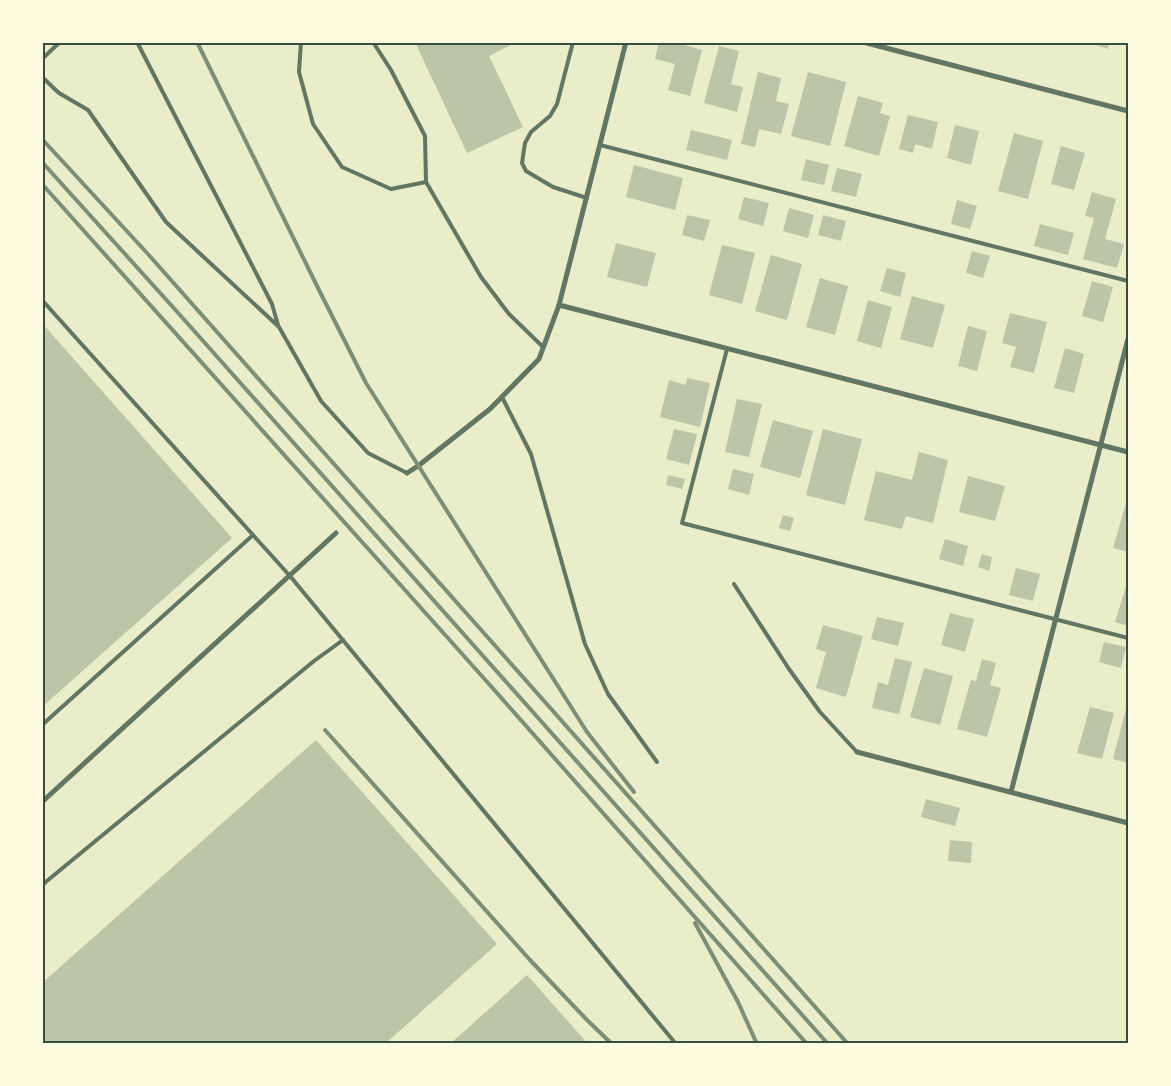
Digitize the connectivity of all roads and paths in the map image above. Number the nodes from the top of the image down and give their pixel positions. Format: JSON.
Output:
{"nodes":[{"id":1,"x":60,"y":42,"type":"edge"},
{"id":2,"x":137,"y":42,"type":"edge"},
{"id":3,"x":301,"y":42,"type":"edge"},
{"id":4,"x":373,"y":42,"type":"edge"},
{"id":5,"x":573,"y":42,"type":"edge"},
{"id":6,"x":626,"y":42,"type":"edge"},
{"id":7,"x":863,"y":42,"type":"edge"},
{"id":8,"x":42,"y":59,"type":"edge"},
{"id":9,"x":42,"y":77,"type":"edge"},
{"id":10,"x":1128,"y":111,"type":"edge"},
{"id":11,"x":600,"y":145,"type":"junction"},
{"id":12,"x":426,"y":182,"type":"junction"},
{"id":13,"x":587,"y":198,"type":"junction"},
{"id":14,"x":1128,"y":281,"type":"edge"},
{"id":15,"x":42,"y":300,"type":"edge"},
{"id":16,"x":559,"y":305,"type":"junction"},
{"id":17,"x":279,"y":328,"type":"junction"},
{"id":18,"x":1128,"y":339,"type":"edge"},
{"id":19,"x":543,"y":346,"type":"junction"},
{"id":20,"x":728,"y":349,"type":"junction"},
{"id":21,"x":502,"y":397,"type":"junction"},
{"id":22,"x":1101,"y":445,"type":"junction"},
{"id":23,"x":1128,"y":452,"type":"edge"},
{"id":24,"x":407,"y":473,"type":"joint"},
{"id":25,"x":336,"y":534,"type":"dead end"},
{"id":26,"x":253,"y":535,"type":"junction"},
{"id":27,"x":290,"y":576,"type":"junction"},
{"id":28,"x":734,"y":584,"type":"dead end"},
{"id":29,"x":1056,"y":620,"type":"junction"},
{"id":30,"x":1128,"y":638,"type":"edge"},
{"id":31,"x":343,"y":640,"type":"junction"},
{"id":32,"x":42,"y":724,"type":"edge"},
{"id":33,"x":857,"y":752,"type":"joint"},
{"id":34,"x":657,"y":762,"type":"dead end"},
{"id":35,"x":1011,"y":792,"type":"junction"},
{"id":36,"x":42,"y":802,"type":"edge"},
{"id":37,"x":1128,"y":823,"type":"edge"},
{"id":38,"x":42,"y":885,"type":"edge"},
{"id":39,"x":676,"y":1044,"type":"edge"}],
"edges":[{"from":1,"to":8,"type":"lane"},
{"from":2,"to":17,"type":"lane"},
{"from":3,"to":12,"type":"lane"},
{"from":4,"to":12,"type":"lane"},
{"from":5,"to":13,"type":"lane"},
{"from":6,"to":11,"type":"street"},
{"from":7,"to":10,"type":"street"},
{"from":9,"to":17,"type":"lane"},
{"from":11,"to":13,"type":"street"},
{"from":11,"to":14,"type":"lane"},
{"from":12,"to":19,"type":"lane"},
{"from":13,"to":16,"type":"street"},
{"from":15,"to":26,"type":"lane"},
{"from":16,"to":19,"type":"street"},
{"from":16,"to":20,"type":"street"},
{"from":17,"to":24,"type":"lane"},
{"from":18,"to":22,"type":"street"},
{"from":19,"to":21,"type":"street"},
{"from":20,"to":22,"type":"street"},
{"from":20,"to":29,"type":"lane"},
{"from":21,"to":24,"type":"street"},
{"from":21,"to":34,"type":"lane"},
{"from":22,"to":23,"type":"street"},
{"from":22,"to":29,"type":"street"},
{"from":25,"to":27,"type":"street"},
{"from":26,"to":27,"type":"lane"},
{"from":26,"to":32,"type":"lane"},
{"from":27,"to":31,"type":"lane"},
{"from":27,"to":36,"type":"street"},
{"from":28,"to":33,"type":"lane"},
{"from":29,"to":30,"type":"lane"},
{"from":29,"to":35,"type":"street"},
{"from":31,"to":38,"type":"lane"},
{"from":31,"to":39,"type":"lane"},
{"from":33,"to":35,"type":"street"},
{"from":35,"to":37,"type":"street"}]}
